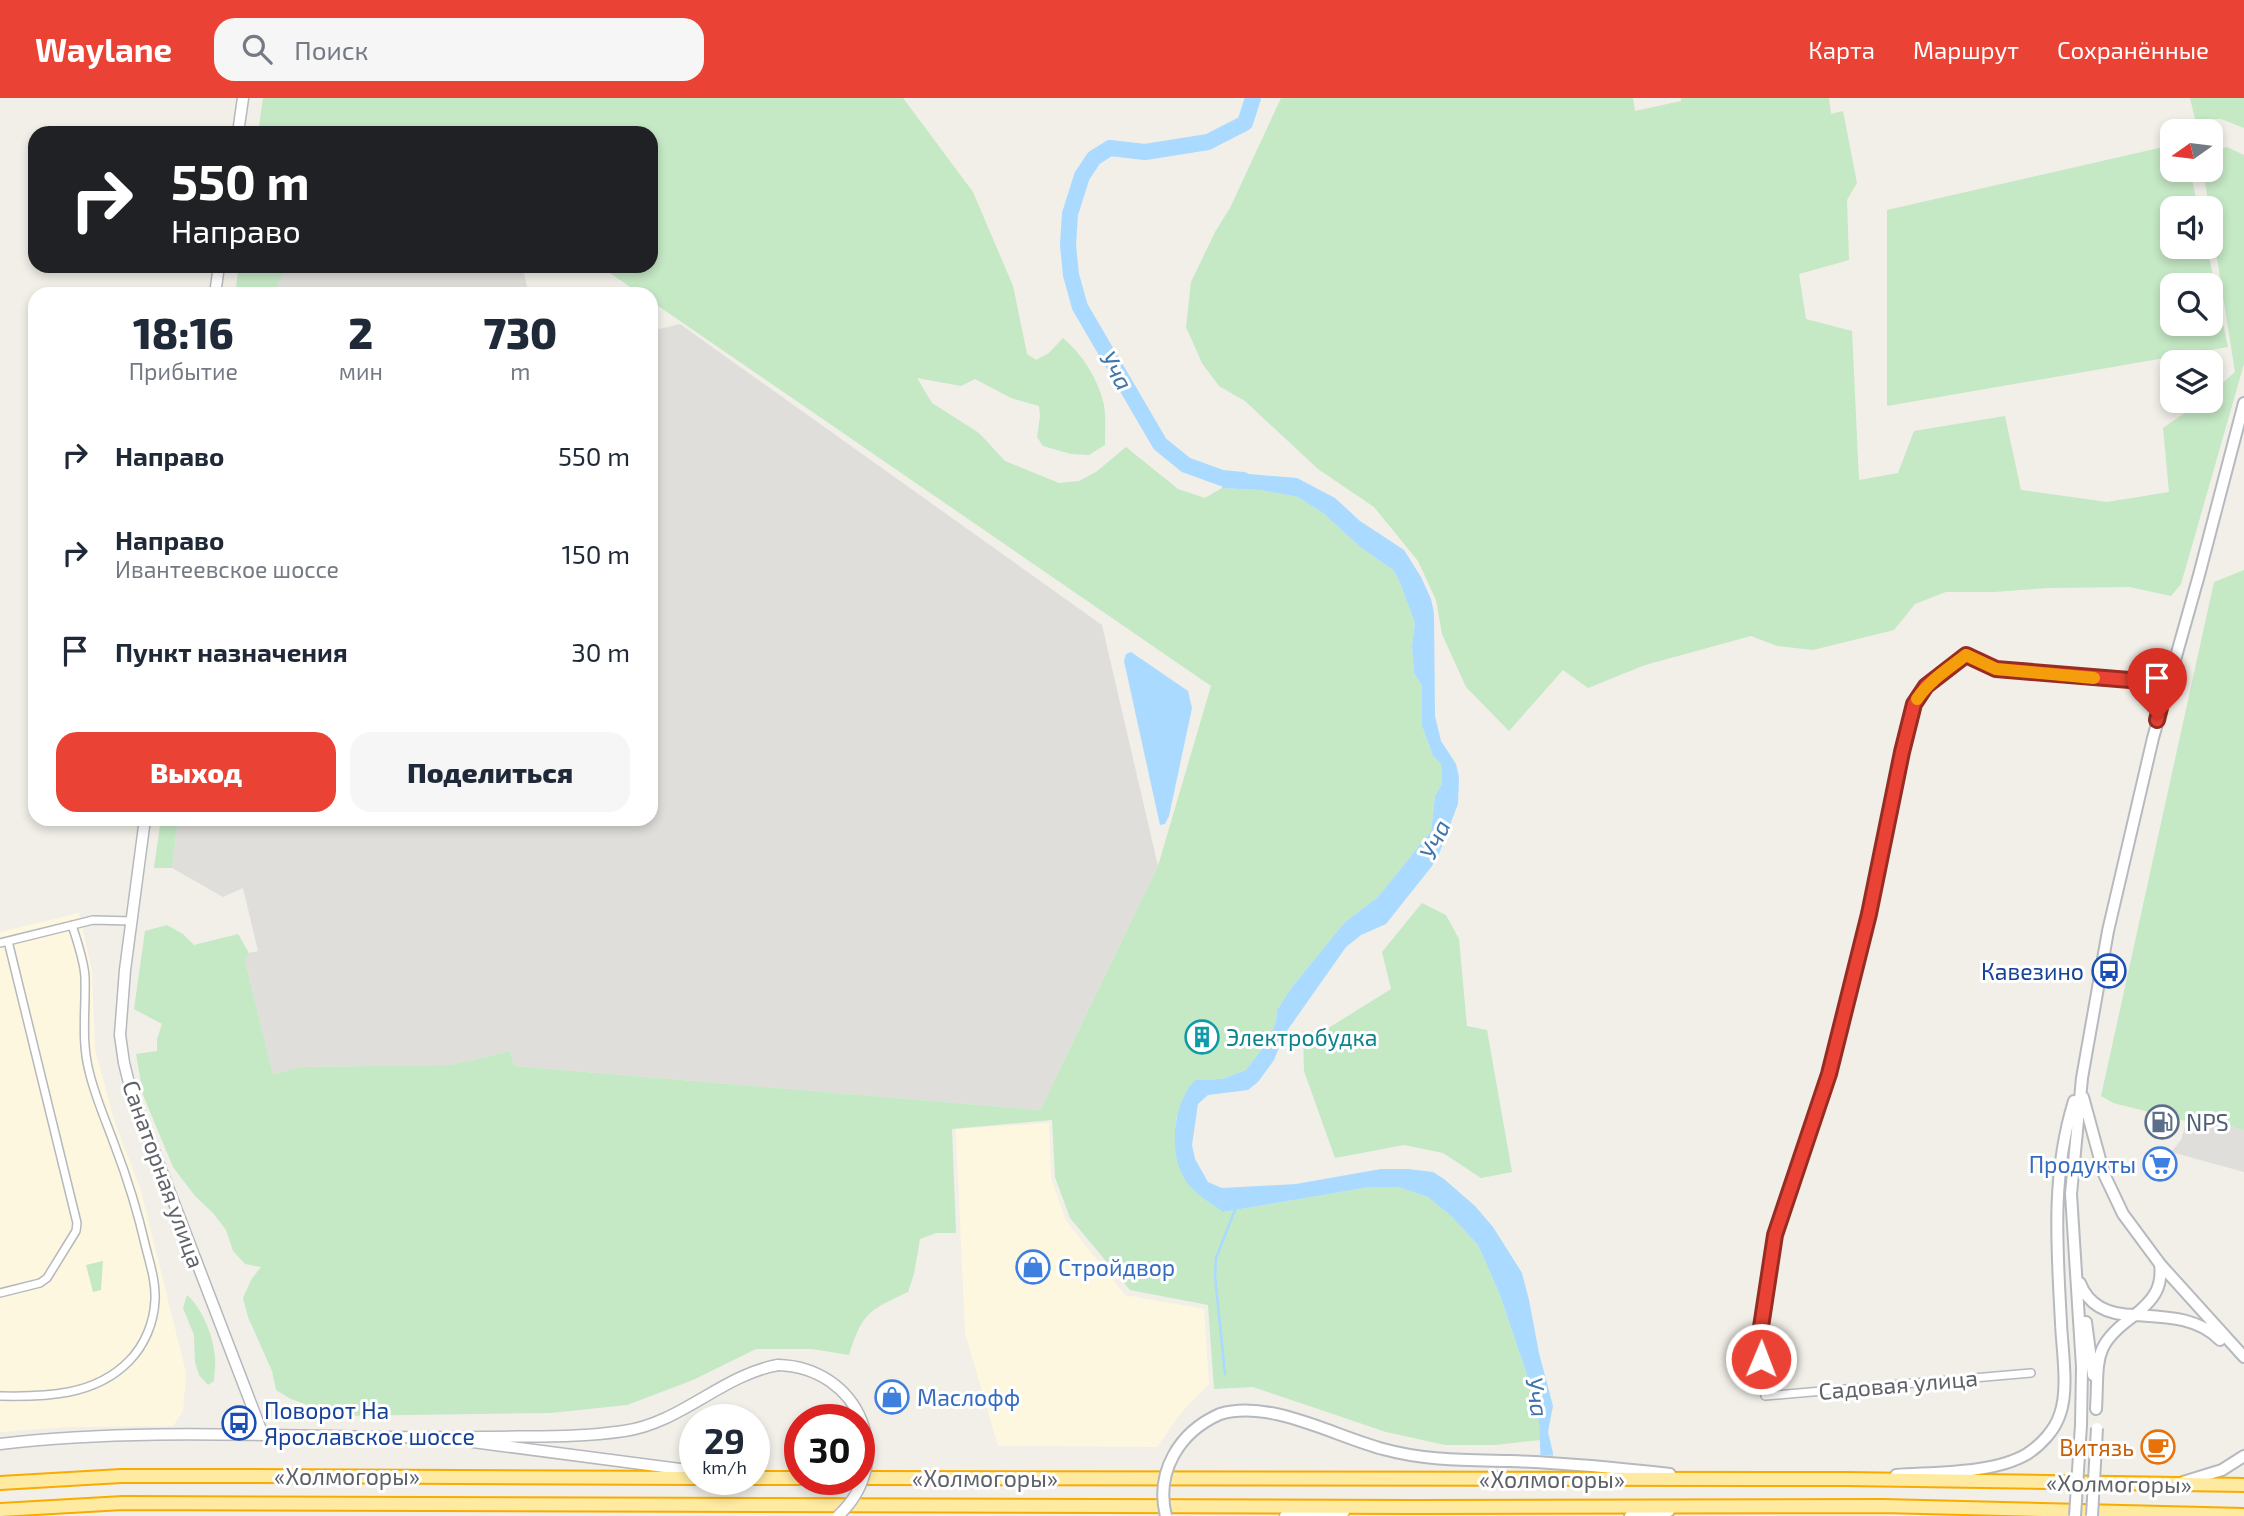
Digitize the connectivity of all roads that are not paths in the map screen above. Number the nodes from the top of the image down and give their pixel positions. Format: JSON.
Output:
{"nodes":[{"id":1,"x":243,"y":98,"type":"edge"},
{"id":2,"x":239,"y":126,"type":"edge"},
{"id":3,"x":2244,"y":403,"type":"edge"},
{"id":4,"x":2166,"y":683,"type":"junction"},
{"id":5,"x":144,"y":826,"type":"edge"},
{"id":6,"x":132,"y":921,"type":"junction"},
{"id":7,"x":72,"y":925,"type":"junction"},
{"id":8,"x":4,"y":942,"type":"edge"},
{"id":9,"x":2082,"y":1078,"type":"junction"},
{"id":10,"x":2161,"y":1264,"type":"junction"},
{"id":11,"x":2078,"y":1278,"type":"junction"},
{"id":12,"x":0,"y":1293,"type":"edge"},
{"id":13,"x":2135,"y":1315,"type":"junction"},
{"id":14,"x":2244,"y":1357,"type":"edge"},
{"id":15,"x":2244,"y":1367,"type":"edge"},
{"id":16,"x":2031,"y":1373,"type":"dead end"},
{"id":17,"x":0,"y":1396,"type":"edge"},
{"id":18,"x":2096,"y":1409,"type":"junction"},
{"id":19,"x":263,"y":1435,"type":"junction"},
{"id":20,"x":0,"y":1438,"type":"edge"},
{"id":21,"x":431,"y":1438,"type":"junction"},
{"id":22,"x":18,"y":1442,"type":"junction"},
{"id":23,"x":0,"y":1444,"type":"edge"},
{"id":24,"x":2244,"y":1456,"type":"edge"},
{"id":25,"x":679,"y":1469,"type":"edge"},
{"id":26,"x":679,"y":1478,"type":"edge"},
{"id":27,"x":875,"y":1478,"type":"edge"},
{"id":28,"x":1704,"y":1479,"type":"junction"},
{"id":29,"x":1847,"y":1479,"type":"junction"},
{"id":30,"x":0,"y":1483,"type":"edge"},
{"id":31,"x":2177,"y":1483,"type":"junction"},
{"id":32,"x":2244,"y":1485,"type":"edge"},
{"id":33,"x":1413,"y":1507,"type":"junction"},
{"id":34,"x":1696,"y":1508,"type":"junction"},
{"id":35,"x":0,"y":1510,"type":"edge"},
{"id":36,"x":2244,"y":1515,"type":"edge"},
{"id":37,"x":838,"y":1516,"type":"edge"},
{"id":38,"x":1166,"y":1516,"type":"edge"},
{"id":39,"x":1285,"y":1516,"type":"edge"},
{"id":40,"x":1630,"y":1516,"type":"edge"},
{"id":41,"x":2074,"y":1516,"type":"edge"},
{"id":42,"x":2092,"y":1516,"type":"edge"}],
"edges":[{"from":1,"to":2,"type":"street"},
{"from":3,"to":4,"type":"main road"},
{"from":4,"to":9,"type":"main road"},
{"from":4,"to":16,"type":"street","name":"Садовая улица"},
{"from":5,"to":6,"type":"street","name":"Санаторная улица"},
{"from":6,"to":7,"type":"street"},
{"from":6,"to":19,"type":"street","name":"Санаторная улица"},
{"from":7,"to":8,"type":"street"},
{"from":7,"to":17,"type":"street"},
{"from":8,"to":12,"type":"street"},
{"from":9,"to":10,"type":"main road"},
{"from":9,"to":11,"type":"main road"},
{"from":9,"to":29,"type":"main road"},
{"from":10,"to":13,"type":"main road"},
{"from":10,"to":14,"type":"main road"},
{"from":11,"to":13,"type":"main road"},
{"from":11,"to":18,"type":"main road"},
{"from":11,"to":41,"type":"main road","bridge":true},
{"from":13,"to":15,"type":"main road"},
{"from":13,"to":18,"type":"main road"},
{"from":18,"to":42,"type":"main road","bridge":true},
{"from":19,"to":21,"type":"street"},
{"from":19,"to":22,"type":"street"},
{"from":20,"to":22,"type":"street"},
{"from":21,"to":25,"type":"street"},
{"from":21,"to":37,"type":"street","bridge":true},
{"from":22,"to":23,"type":"street"},
{"from":24,"to":31,"type":"main road"},
{"from":26,"to":30,"type":"highway","name":"«Холмогоры»"},
{"from":27,"to":28,"type":"highway","name":"«Холмогоры»"},
{"from":28,"to":29,"type":"highway","name":"«Холмогоры»"},
{"from":28,"to":38,"type":"main road","bridge":true},
{"from":29,"to":31,"type":"highway","name":"«Холмогоры»"},
{"from":31,"to":32,"type":"highway","name":"«Холмогоры»"},
{"from":33,"to":34,"type":"highway","name":"«Холмогоры»"},
{"from":33,"to":35,"type":"highway","name":"«Холмогоры»"},
{"from":33,"to":39,"type":"street"},
{"from":34,"to":36,"type":"highway","name":"«Холмогоры»"},
{"from":34,"to":40,"type":"main road"}]}
